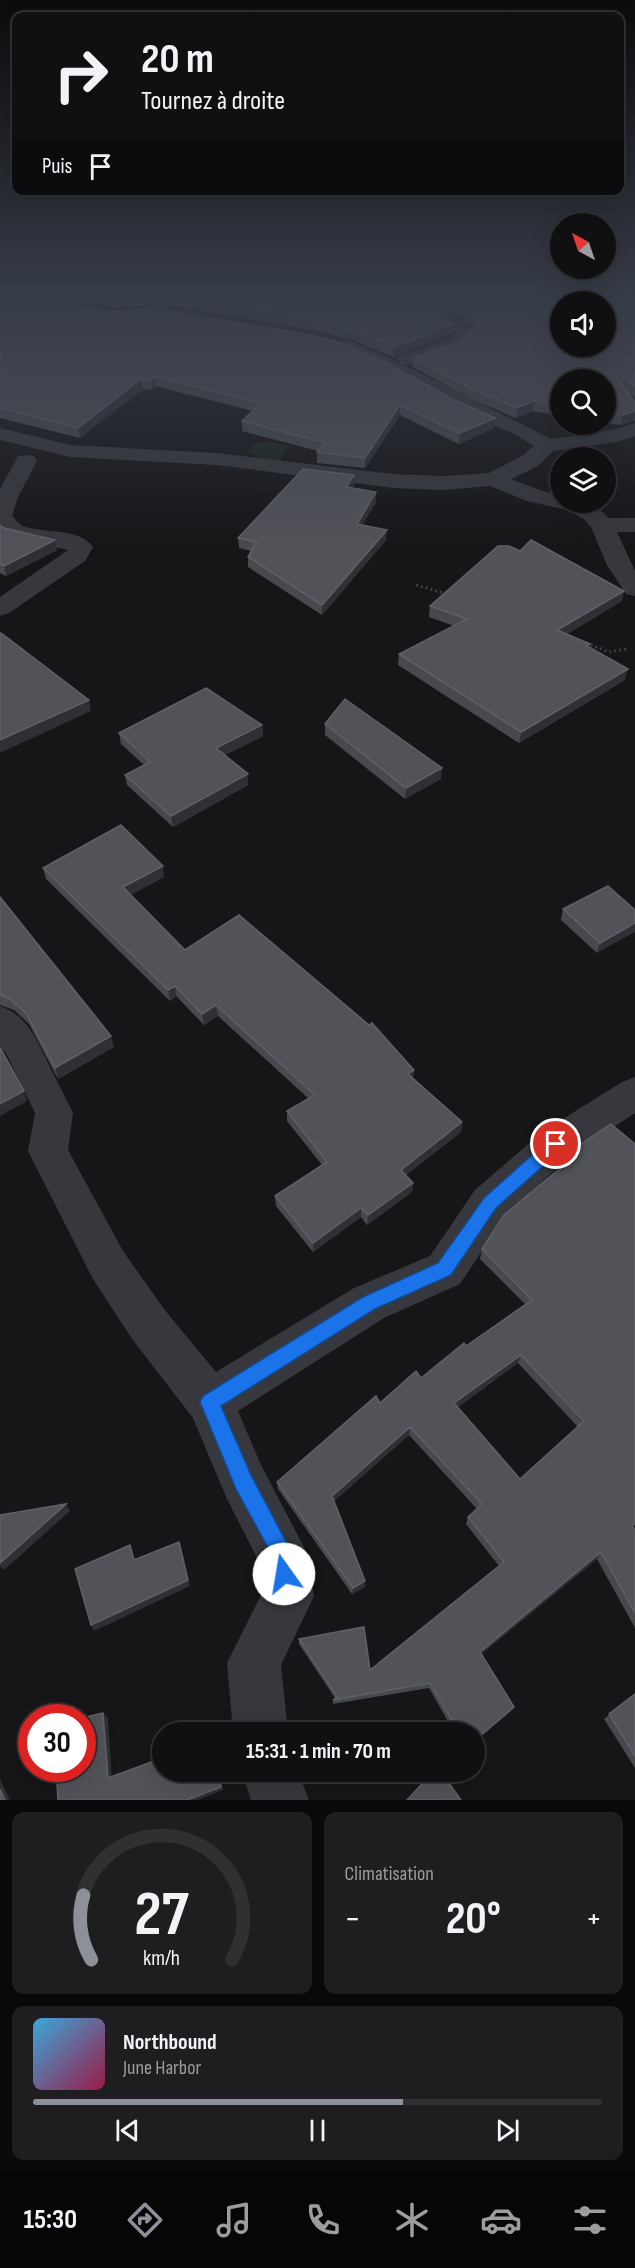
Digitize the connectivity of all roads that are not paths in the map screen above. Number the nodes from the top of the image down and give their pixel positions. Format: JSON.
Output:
{"nodes":[{"id":1,"x":416,"y":379,"type":"edge"},
{"id":2,"x":635,"y":429,"type":"edge"},
{"id":3,"x":0,"y":434,"type":"edge"},
{"id":4,"x":547,"y":446,"type":"junction"},
{"id":5,"x":70,"y":451,"type":"junction"},
{"id":6,"x":26,"y":461,"type":"junction"},
{"id":7,"x":0,"y":463,"type":"edge"},
{"id":8,"x":493,"y":479,"type":"junction"},
{"id":9,"x":550,"y":499,"type":"edge"},
{"id":10,"x":590,"y":513,"type":"edge"},
{"id":11,"x":602,"y":525,"type":"junction"},
{"id":12,"x":635,"y":525,"type":"edge"},
{"id":13,"x":635,"y":589,"type":"edge"},
{"id":14,"x":0,"y":608,"type":"edge"},
{"id":15,"x":0,"y":1022,"type":"edge"},
{"id":16,"x":635,"y":1093,"type":"edge"},
{"id":17,"x":210,"y":1402,"type":"junction"},
{"id":18,"x":260,"y":1722,"type":"edge"},
{"id":19,"x":274,"y":1782,"type":"edge"},
{"id":20,"x":280,"y":1800,"type":"edge"}],
"edges":[{"from":1,"to":4,"type":"street"},
{"from":2,"to":4,"type":"street"},
{"from":3,"to":5,"type":"street"},
{"from":4,"to":8,"type":"street"},
{"from":5,"to":6,"type":"street"},
{"from":5,"to":8,"type":"street"},
{"from":6,"to":7,"type":"street"},
{"from":6,"to":14,"type":"street"},
{"from":8,"to":9,"type":"street"},
{"from":10,"to":11,"type":"street"},
{"from":11,"to":12,"type":"street"},
{"from":11,"to":13,"type":"street"},
{"from":15,"to":17,"type":"street"},
{"from":16,"to":17,"type":"street"},
{"from":17,"to":18,"type":"street"},
{"from":19,"to":20,"type":"street"}]}
